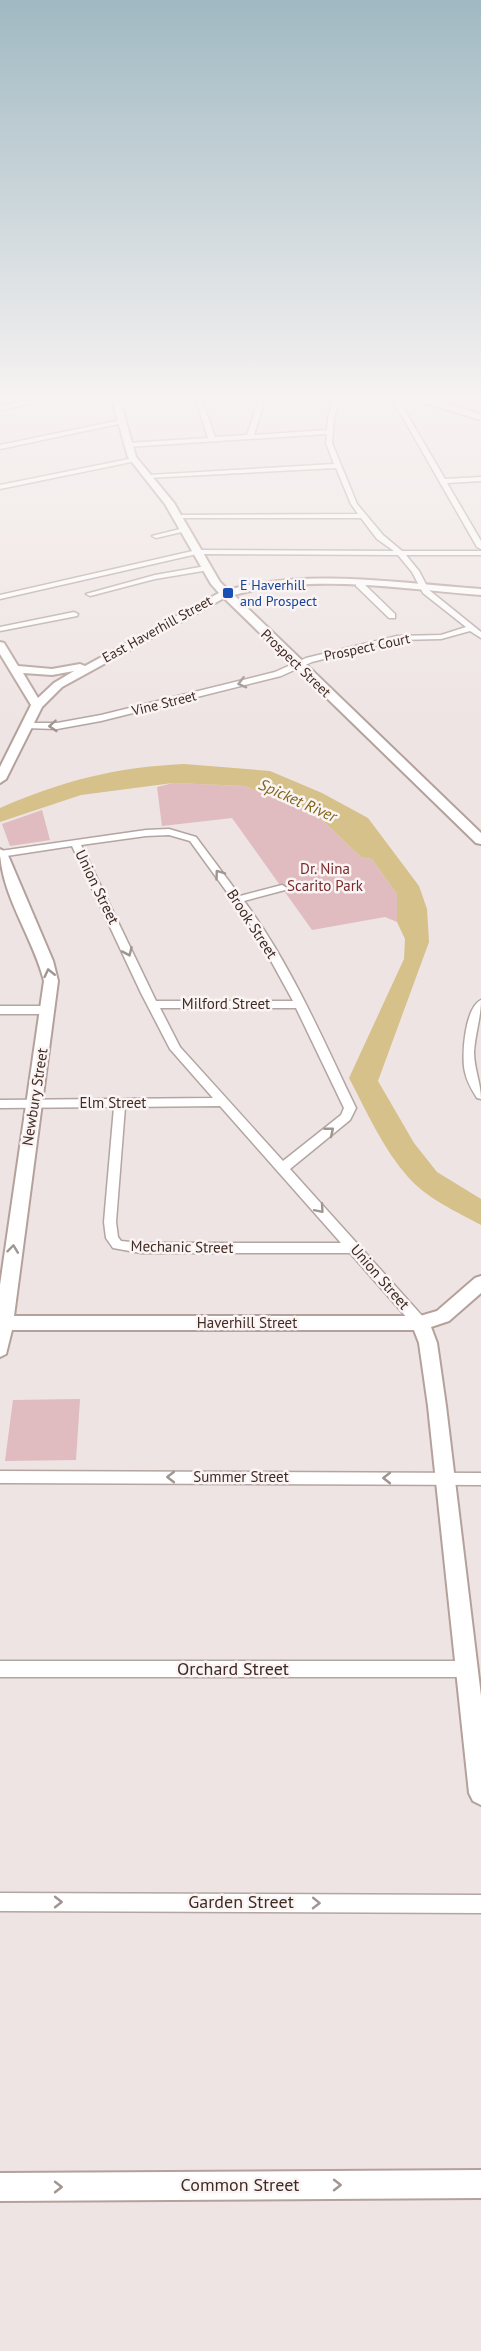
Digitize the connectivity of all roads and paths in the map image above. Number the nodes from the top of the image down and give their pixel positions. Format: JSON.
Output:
{"nodes":[{"id":1,"x":170,"y":507,"type":"edge"},
{"id":2,"x":358,"y":507,"type":"edge"},
{"id":3,"x":459,"y":507,"type":"edge"},
{"id":4,"x":362,"y":516,"type":"junction"},
{"id":5,"x":177,"y":517,"type":"junction"},
{"id":6,"x":481,"y":527,"type":"edge"},
{"id":7,"x":471,"y":528,"type":"junction"},
{"id":8,"x":184,"y":530,"type":"junction"},
{"id":9,"x":156,"y":536,"type":"dead end"},
{"id":10,"x":481,"y":547,"type":"edge"},
{"id":11,"x":399,"y":551,"type":"junction"},
{"id":12,"x":197,"y":552,"type":"junction"},
{"id":13,"x":481,"y":553,"type":"edge"},
{"id":14,"x":206,"y":568,"type":"junction"},
{"id":15,"x":359,"y":584,"type":"junction"},
{"id":16,"x":424,"y":588,"type":"junction"},
{"id":17,"x":481,"y":592,"type":"edge"},
{"id":18,"x":90,"y":594,"type":"dead end"},
{"id":19,"x":224,"y":594,"type":"junction"},
{"id":20,"x":0,"y":597,"type":"edge"},
{"id":21,"x":74,"y":614,"type":"dead end"},
{"id":22,"x":392,"y":616,"type":"dead end"},
{"id":23,"x":472,"y":628,"type":"junction"},
{"id":24,"x":0,"y":629,"type":"edge"},
{"id":25,"x":481,"y":636,"type":"edge"},
{"id":26,"x":0,"y":645,"type":"edge"},
{"id":27,"x":95,"y":663,"type":"junction"},
{"id":28,"x":298,"y":666,"type":"junction"},
{"id":29,"x":17,"y":669,"type":"junction"},
{"id":30,"x":37,"y":705,"type":"junction"},
{"id":31,"x":27,"y":726,"type":"junction"},
{"id":32,"x":0,"y":779,"type":"edge"},
{"id":33,"x":481,"y":840,"type":"edge"},
{"id":34,"x":75,"y":843,"type":"junction"},
{"id":35,"x":0,"y":854,"type":"edge"},
{"id":36,"x":282,"y":888,"type":"dead end"},
{"id":37,"x":238,"y":900,"type":"junction"},
{"id":38,"x":300,"y":1004,"type":"junction"},
{"id":39,"x":481,"y":1004,"type":"edge"},
{"id":40,"x":152,"y":1005,"type":"junction"},
{"id":41,"x":0,"y":1010,"type":"edge"},
{"id":42,"x":48,"y":1010,"type":"junction"},
{"id":43,"x":481,"y":1095,"type":"edge"},
{"id":44,"x":225,"y":1102,"type":"junction"},
{"id":45,"x":120,"y":1103,"type":"junction"},
{"id":46,"x":0,"y":1104,"type":"edge"},
{"id":47,"x":34,"y":1104,"type":"junction"},
{"id":48,"x":284,"y":1167,"type":"junction"},
{"id":49,"x":355,"y":1248,"type":"junction"},
{"id":50,"x":481,"y":1283,"type":"edge"},
{"id":51,"x":2,"y":1323,"type":"edge"},
{"id":52,"x":420,"y":1323,"type":"junction"},
{"id":53,"x":0,"y":1349,"type":"edge"},
{"id":54,"x":0,"y":1477,"type":"edge"},
{"id":55,"x":445,"y":1478,"type":"junction"},
{"id":56,"x":481,"y":1479,"type":"edge"},
{"id":57,"x":0,"y":1669,"type":"edge"},
{"id":58,"x":467,"y":1669,"type":"junction"},
{"id":59,"x":481,"y":1793,"type":"edge"},
{"id":60,"x":0,"y":1902,"type":"edge"},
{"id":61,"x":481,"y":1904,"type":"edge"},
{"id":62,"x":481,"y":2184,"type":"edge"},
{"id":63,"x":0,"y":2187,"type":"edge"}],
"edges":[{"from":1,"to":5,"type":"street","name":"Prospect Street"},
{"from":2,"to":4,"type":"street"},
{"from":3,"to":7,"type":"street"},
{"from":4,"to":5,"type":"street"},
{"from":4,"to":11,"type":"street"},
{"from":5,"to":8,"type":"street","name":"Prospect Street"},
{"from":6,"to":7,"type":"street"},
{"from":7,"to":10,"type":"street"},
{"from":8,"to":9,"type":"street"},
{"from":8,"to":12,"type":"street","name":"Prospect Street"},
{"from":11,"to":12,"type":"street"},
{"from":11,"to":13,"type":"street"},
{"from":11,"to":16,"type":"street"},
{"from":12,"to":14,"type":"street","name":"Prospect Street"},
{"from":12,"to":20,"type":"street"},
{"from":14,"to":18,"type":"street"},
{"from":14,"to":19,"type":"street","name":"Prospect Street"},
{"from":15,"to":16,"type":"street","name":"East Haverhill Street"},
{"from":15,"to":19,"type":"street","name":"East Haverhill Street"},
{"from":15,"to":22,"type":"street"},
{"from":16,"to":17,"type":"street","name":"East Haverhill Street"},
{"from":16,"to":23,"type":"street"},
{"from":19,"to":27,"type":"street","name":"East Haverhill Street"},
{"from":19,"to":28,"type":"street","name":"Prospect Street"},
{"from":21,"to":24,"type":"street"},
{"from":23,"to":25,"type":"street"},
{"from":23,"to":28,"type":"street","name":"Prospect Court"},
{"from":26,"to":29,"type":"street"},
{"from":27,"to":29,"type":"street"},
{"from":27,"to":30,"type":"street","name":"East Haverhill Street"},
{"from":28,"to":31,"type":"street","name":"Vine Street","one_way":true},
{"from":28,"to":33,"type":"street","name":"Prospect Street"},
{"from":29,"to":30,"type":"street"},
{"from":30,"to":31,"type":"street","name":"East Haverhill Street"},
{"from":31,"to":32,"type":"street","name":"East Haverhill Street"},
{"from":34,"to":35,"type":"street","name":"Brook Street"},
{"from":37,"to":34,"type":"street","name":"Brook Street","one_way":true},
{"from":34,"to":40,"type":"street","name":"Union Street","one_way":true},
{"from":42,"to":35,"type":"street","name":"Newbury Street","one_way":true},
{"from":36,"to":37,"type":"street"},
{"from":37,"to":38,"type":"street","name":"Brook Street"},
{"from":38,"to":40,"type":"street","name":"Milford Street"},
{"from":48,"to":38,"type":"street","name":"Brook Street","one_way":true},
{"from":39,"to":43,"type":"street"},
{"from":40,"to":44,"type":"street","name":"Union Street"},
{"from":41,"to":42,"type":"street"},
{"from":42,"to":47,"type":"street","name":"Newbury Street"},
{"from":44,"to":45,"type":"street","name":"Elm Street"},
{"from":44,"to":48,"type":"street","name":"Union Street"},
{"from":45,"to":47,"type":"street","name":"Elm Street"},
{"from":45,"to":49,"type":"street","name":"Mechanic Street"},
{"from":46,"to":47,"type":"street","name":"Elm Street"},
{"from":51,"to":47,"type":"street","name":"Newbury Street","one_way":true},
{"from":48,"to":49,"type":"street","name":"Union Street","one_way":true},
{"from":49,"to":52,"type":"street","name":"Union Street"},
{"from":50,"to":52,"type":"street","name":"Haverhill Street"},
{"from":51,"to":52,"type":"street","name":"Haverhill Street"},
{"from":51,"to":53,"type":"street","name":"Newbury Street"},
{"from":52,"to":55,"type":"street","name":"Union Street"},
{"from":55,"to":54,"type":"street","name":"Summer Street","one_way":true},
{"from":55,"to":56,"type":"street","name":"Summer Street"},
{"from":55,"to":58,"type":"street","name":"Union Street"},
{"from":57,"to":58,"type":"street","name":"Orchard Street"},
{"from":58,"to":59,"type":"street","name":"Union Street"},
{"from":60,"to":61,"type":"street","name":"Garden Street","one_way":true},
{"from":63,"to":62,"type":"street","name":"Common Street","one_way":true}]}
